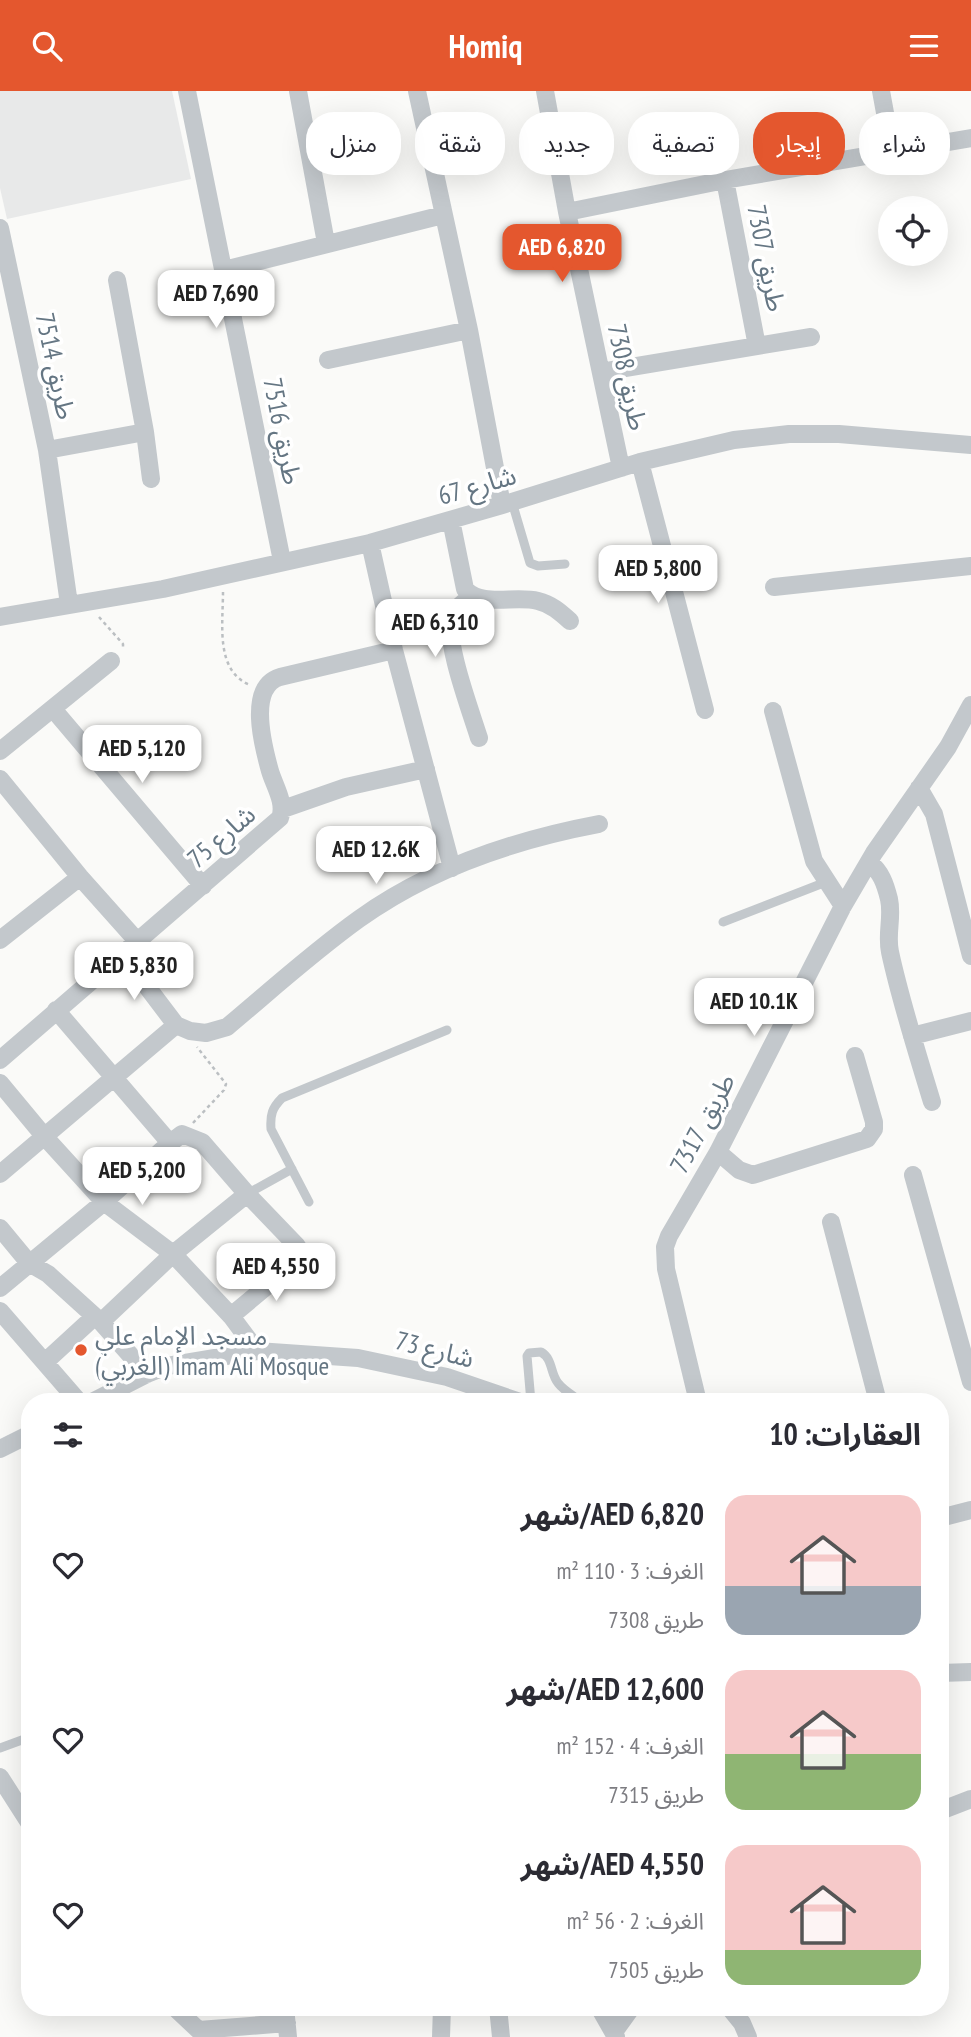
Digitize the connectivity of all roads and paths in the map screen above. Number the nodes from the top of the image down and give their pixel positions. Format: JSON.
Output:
{"nodes":[{"id":1,"x":187,"y":91,"type":"edge"},
{"id":2,"x":298,"y":91,"type":"edge"},
{"id":3,"x":417,"y":91,"type":"edge"},
{"id":4,"x":545,"y":91,"type":"edge"},
{"id":5,"x":881,"y":91,"type":"edge"},
{"id":6,"x":885,"y":112,"type":"edge"},
{"id":7,"x":971,"y":138,"type":"edge"},
{"id":8,"x":950,"y":141,"type":"edge"},
{"id":9,"x":859,"y":157,"type":"edge"},
{"id":10,"x":725,"y":180,"type":"junction"},
{"id":11,"x":567,"y":212,"type":"junction"},
{"id":12,"x":443,"y":215,"type":"junction"},
{"id":13,"x":0,"y":228,"type":"edge"},
{"id":14,"x":326,"y":243,"type":"junction"},
{"id":15,"x":224,"y":270,"type":"junction"},
{"id":16,"x":117,"y":280,"type":"dead end"},
{"id":17,"x":6,"y":296,"type":"edge"},
{"id":18,"x":469,"y":330,"type":"junction"},
{"id":19,"x":811,"y":337,"type":"dead end"},
{"id":20,"x":757,"y":346,"type":"junction"},
{"id":21,"x":328,"y":360,"type":"dead end"},
{"id":22,"x":601,"y":372,"type":"junction"},
{"id":23,"x":145,"y":432,"type":"junction"},
{"id":24,"x":971,"y":445,"type":"edge"},
{"id":25,"x":47,"y":450,"type":"junction"},
{"id":26,"x":640,"y":462,"type":"junction"},
{"id":27,"x":621,"y":468,"type":"junction"},
{"id":28,"x":150,"y":479,"type":"dead end"},
{"id":29,"x":507,"y":504,"type":"junction"},
{"id":30,"x":451,"y":520,"type":"junction"},
{"id":31,"x":370,"y":543,"type":"junction"},
{"id":32,"x":282,"y":561,"type":"junction"},
{"id":33,"x":565,"y":563,"type":"dead end"},
{"id":34,"x":971,"y":566,"type":"edge"},
{"id":35,"x":223,"y":576,"type":"junction"},
{"id":36,"x":774,"y":587,"type":"dead end"},
{"id":37,"x":471,"y":596,"type":"junction"},
{"id":38,"x":77,"y":603,"type":"junction"},
{"id":39,"x":0,"y":617,"type":"edge"},
{"id":40,"x":570,"y":621,"type":"dead end"},
{"id":41,"x":394,"y":650,"type":"junction"},
{"id":42,"x":111,"y":661,"type":"joint"},
{"id":43,"x":263,"y":690,"type":"junction"},
{"id":44,"x":971,"y":705,"type":"edge"},
{"id":45,"x":52,"y":709,"type":"junction"},
{"id":46,"x":705,"y":710,"type":"dead end"},
{"id":47,"x":773,"y":711,"type":"dead end"},
{"id":48,"x":479,"y":738,"type":"dead end"},
{"id":49,"x":0,"y":751,"type":"edge"},
{"id":50,"x":426,"y":769,"type":"junction"},
{"id":51,"x":0,"y":779,"type":"edge"},
{"id":52,"x":919,"y":788,"type":"junction"},
{"id":53,"x":283,"y":809,"type":"junction"},
{"id":54,"x":599,"y":824,"type":"dead end"},
{"id":55,"x":869,"y":862,"type":"junction"},
{"id":56,"x":452,"y":868,"type":"junction"},
{"id":57,"x":79,"y":877,"type":"junction"},
{"id":58,"x":826,"y":882,"type":"junction"},
{"id":59,"x":203,"y":886,"type":"junction"},
{"id":60,"x":843,"y":906,"type":"junction"},
{"id":61,"x":723,"y":922,"type":"dead end"},
{"id":62,"x":0,"y":940,"type":"edge"},
{"id":63,"x":138,"y":942,"type":"junction"},
{"id":64,"x":122,"y":955,"type":"junction"},
{"id":65,"x":971,"y":956,"type":"edge"},
{"id":66,"x":56,"y":1010,"type":"junction"},
{"id":67,"x":971,"y":1021,"type":"edge"},
{"id":68,"x":183,"y":1028,"type":"junction"},
{"id":69,"x":447,"y":1030,"type":"dead end"},
{"id":70,"x":912,"y":1037,"type":"junction"},
{"id":71,"x":855,"y":1056,"type":"dead end"},
{"id":72,"x":0,"y":1060,"type":"edge"},
{"id":73,"x":115,"y":1079,"type":"junction"},
{"id":74,"x":0,"y":1083,"type":"edge"},
{"id":75,"x":932,"y":1102,"type":"dead end"},
{"id":76,"x":44,"y":1136,"type":"junction"},
{"id":77,"x":176,"y":1138,"type":"junction"},
{"id":78,"x":718,"y":1152,"type":"junction"},
{"id":79,"x":292,"y":1169,"type":"junction"},
{"id":80,"x":0,"y":1174,"type":"edge"},
{"id":81,"x":913,"y":1175,"type":"dead end"},
{"id":82,"x":247,"y":1194,"type":"junction"},
{"id":83,"x":104,"y":1202,"type":"junction"},
{"id":84,"x":309,"y":1202,"type":"dead end"},
{"id":85,"x":831,"y":1222,"type":"dead end"},
{"id":86,"x":0,"y":1228,"type":"edge"},
{"id":87,"x":173,"y":1254,"type":"junction"},
{"id":88,"x":29,"y":1263,"type":"junction"},
{"id":89,"x":0,"y":1288,"type":"edge"},
{"id":90,"x":0,"y":1311,"type":"edge"},
{"id":91,"x":231,"y":1316,"type":"junction"},
{"id":92,"x":97,"y":1320,"type":"junction"},
{"id":93,"x":257,"y":1351,"type":"junction"},
{"id":94,"x":45,"y":1362,"type":"junction"},
{"id":95,"x":147,"y":1374,"type":"junction"},
{"id":96,"x":971,"y":1382,"type":"edge"},
{"id":97,"x":71,"y":1393,"type":"edge"},
{"id":98,"x":110,"y":1393,"type":"edge"},
{"id":99,"x":494,"y":1393,"type":"edge"},
{"id":100,"x":530,"y":1393,"type":"edge"},
{"id":101,"x":570,"y":1393,"type":"edge"},
{"id":102,"x":696,"y":1393,"type":"edge"},
{"id":103,"x":876,"y":1393,"type":"edge"},
{"id":104,"x":21,"y":1438,"type":"edge"},
{"id":105,"x":0,"y":1449,"type":"edge"},
{"id":106,"x":971,"y":1510,"type":"edge"},
{"id":107,"x":949,"y":1516,"type":"edge"},
{"id":108,"x":971,"y":1672,"type":"edge"},
{"id":109,"x":949,"y":1673,"type":"edge"},
{"id":110,"x":21,"y":1740,"type":"edge"},
{"id":111,"x":0,"y":1748,"type":"edge"},
{"id":112,"x":0,"y":1777,"type":"edge"},
{"id":113,"x":971,"y":1798,"type":"edge"},
{"id":114,"x":949,"y":1807,"type":"edge"},
{"id":115,"x":21,"y":1811,"type":"edge"},
{"id":116,"x":183,"y":2016,"type":"edge"},
{"id":117,"x":441,"y":2016,"type":"edge"},
{"id":118,"x":499,"y":2016,"type":"edge"},
{"id":119,"x":604,"y":2016,"type":"edge"},
{"id":120,"x":627,"y":2016,"type":"edge"},
{"id":121,"x":736,"y":2016,"type":"edge"},
{"id":122,"x":287,"y":2022,"type":"edge"},
{"id":123,"x":202,"y":2033,"type":"edge"},
{"id":124,"x":615,"y":2035,"type":"edge"},
{"id":125,"x":440,"y":2037,"type":"edge"},
{"id":126,"x":501,"y":2037,"type":"edge"},
{"id":127,"x":748,"y":2037,"type":"edge"}],
"edges":[{"from":1,"to":15,"type":"street","name":"طريق 7516"},
{"from":2,"to":14,"type":"street"},
{"from":3,"to":12,"type":"street"},
{"from":4,"to":11,"type":"street","name":"طريق 7308"},
{"from":5,"to":6,"type":"street"},
{"from":7,"to":8,"type":"street","name":"طريق 7307"},
{"from":9,"to":10,"type":"street","name":"طريق 7307"},
{"from":10,"to":11,"type":"street","name":"طريق 7307"},
{"from":10,"to":20,"type":"street","name":"طريق 7307"},
{"from":11,"to":22,"type":"street","name":"طريق 7308"},
{"from":12,"to":14,"type":"street"},
{"from":12,"to":18,"type":"street"},
{"from":13,"to":17,"type":"street","name":"طريق 7514"},
{"from":14,"to":15,"type":"street"},
{"from":15,"to":32,"type":"street","name":"طريق 7516"},
{"from":16,"to":23,"type":"street"},
{"from":17,"to":25,"type":"street","name":"طريق 7514"},
{"from":18,"to":21,"type":"street"},
{"from":18,"to":29,"type":"street"},
{"from":19,"to":20,"type":"street","name":"طريق 7307"},
{"from":20,"to":22,"type":"street","name":"طريق 7307"},
{"from":22,"to":27,"type":"street","name":"طريق 7308"},
{"from":23,"to":25,"type":"street","name":"طريق 7514"},
{"from":23,"to":28,"type":"street"},
{"from":24,"to":26,"type":"street","name":"شارع 67"},
{"from":25,"to":38,"type":"street","name":"طريق 7514"},
{"from":26,"to":27,"type":"street","name":"شارع 67"},
{"from":26,"to":46,"type":"street"},
{"from":27,"to":29,"type":"street","name":"شارع 67"},
{"from":29,"to":30,"type":"street","name":"شارع 67"},
{"from":29,"to":33,"type":"lane"},
{"from":30,"to":31,"type":"street","name":"شارع 67"},
{"from":30,"to":37,"type":"street"},
{"from":31,"to":32,"type":"street","name":"شارع 67"},
{"from":31,"to":41,"type":"street"},
{"from":32,"to":35,"type":"street","name":"شارع 67"},
{"from":34,"to":36,"type":"street"},
{"from":35,"to":38,"type":"street","name":"شارع 67"},
{"from":35,"to":43,"type":"path"},
{"from":37,"to":40,"type":"street"},
{"from":37,"to":48,"type":"street"},
{"from":38,"to":39,"type":"street","name":"شارع 67"},
{"from":38,"to":42,"type":"path"},
{"from":41,"to":43,"type":"street"},
{"from":41,"to":50,"type":"street"},
{"from":42,"to":45,"type":"street"},
{"from":43,"to":53,"type":"street","name":"شارع 75"},
{"from":44,"to":52,"type":"street","name":"طريق 7317"},
{"from":45,"to":49,"type":"street"},
{"from":45,"to":59,"type":"street"},
{"from":47,"to":58,"type":"street"},
{"from":50,"to":53,"type":"street"},
{"from":50,"to":56,"type":"street"},
{"from":51,"to":57,"type":"street"},
{"from":52,"to":55,"type":"street","name":"طريق 7317"},
{"from":52,"to":65,"type":"street"},
{"from":53,"to":59,"type":"street","name":"شارع 75"},
{"from":54,"to":56,"type":"street"},
{"from":55,"to":60,"type":"street","name":"طريق 7317"},
{"from":55,"to":70,"type":"street"},
{"from":56,"to":68,"type":"street"},
{"from":57,"to":62,"type":"street"},
{"from":57,"to":63,"type":"street"},
{"from":58,"to":60,"type":"street"},
{"from":58,"to":61,"type":"lane"},
{"from":59,"to":63,"type":"street","name":"شارع 75"},
{"from":60,"to":78,"type":"street","name":"طريق 7317"},
{"from":63,"to":64,"type":"street","name":"شارع 75"},
{"from":64,"to":66,"type":"street","name":"شارع 75"},
{"from":64,"to":68,"type":"street"},
{"from":66,"to":72,"type":"street","name":"شارع 75"},
{"from":66,"to":73,"type":"street"},
{"from":67,"to":70,"type":"street"},
{"from":68,"to":73,"type":"street"},
{"from":68,"to":77,"type":"path"},
{"from":69,"to":79,"type":"lane"},
{"from":70,"to":75,"type":"street"},
{"from":71,"to":78,"type":"street"},
{"from":73,"to":76,"type":"street"},
{"from":73,"to":77,"type":"street"},
{"from":74,"to":76,"type":"street"},
{"from":76,"to":80,"type":"street"},
{"from":76,"to":83,"type":"street"},
{"from":77,"to":82,"type":"street"},
{"from":77,"to":83,"type":"street"},
{"from":78,"to":102,"type":"street","name":"طريق 7317"},
{"from":79,"to":82,"type":"lane"},
{"from":79,"to":84,"type":"lane"},
{"from":81,"to":96,"type":"street"},
{"from":82,"to":87,"type":"street"},
{"from":82,"to":91,"type":"street"},
{"from":83,"to":87,"type":"street"},
{"from":83,"to":88,"type":"street"},
{"from":85,"to":103,"type":"street"},
{"from":86,"to":88,"type":"street"},
{"from":87,"to":91,"type":"street"},
{"from":87,"to":92,"type":"street"},
{"from":88,"to":89,"type":"street"},
{"from":88,"to":92,"type":"street"},
{"from":90,"to":94,"type":"street"},
{"from":91,"to":93,"type":"street"},
{"from":92,"to":94,"type":"street"},
{"from":92,"to":95,"type":"street"},
{"from":93,"to":95,"type":"street","name":"شارع 73"},
{"from":93,"to":99,"type":"street","name":"شارع 73"},
{"from":94,"to":97,"type":"street"},
{"from":95,"to":98,"type":"street","name":"شارع 73"},
{"from":100,"to":101,"type":"lane"},
{"from":104,"to":105,"type":"street"},
{"from":106,"to":107,"type":"street"},
{"from":108,"to":109,"type":"street"},
{"from":110,"to":111,"type":"lane"},
{"from":112,"to":115,"type":"street"},
{"from":113,"to":114,"type":"street"},
{"from":116,"to":123,"type":"street"},
{"from":117,"to":125,"type":"street"},
{"from":118,"to":126,"type":"street"},
{"from":119,"to":124,"type":"street"},
{"from":120,"to":124,"type":"street"},
{"from":121,"to":127,"type":"street"},
{"from":122,"to":123,"type":"street"}]}
